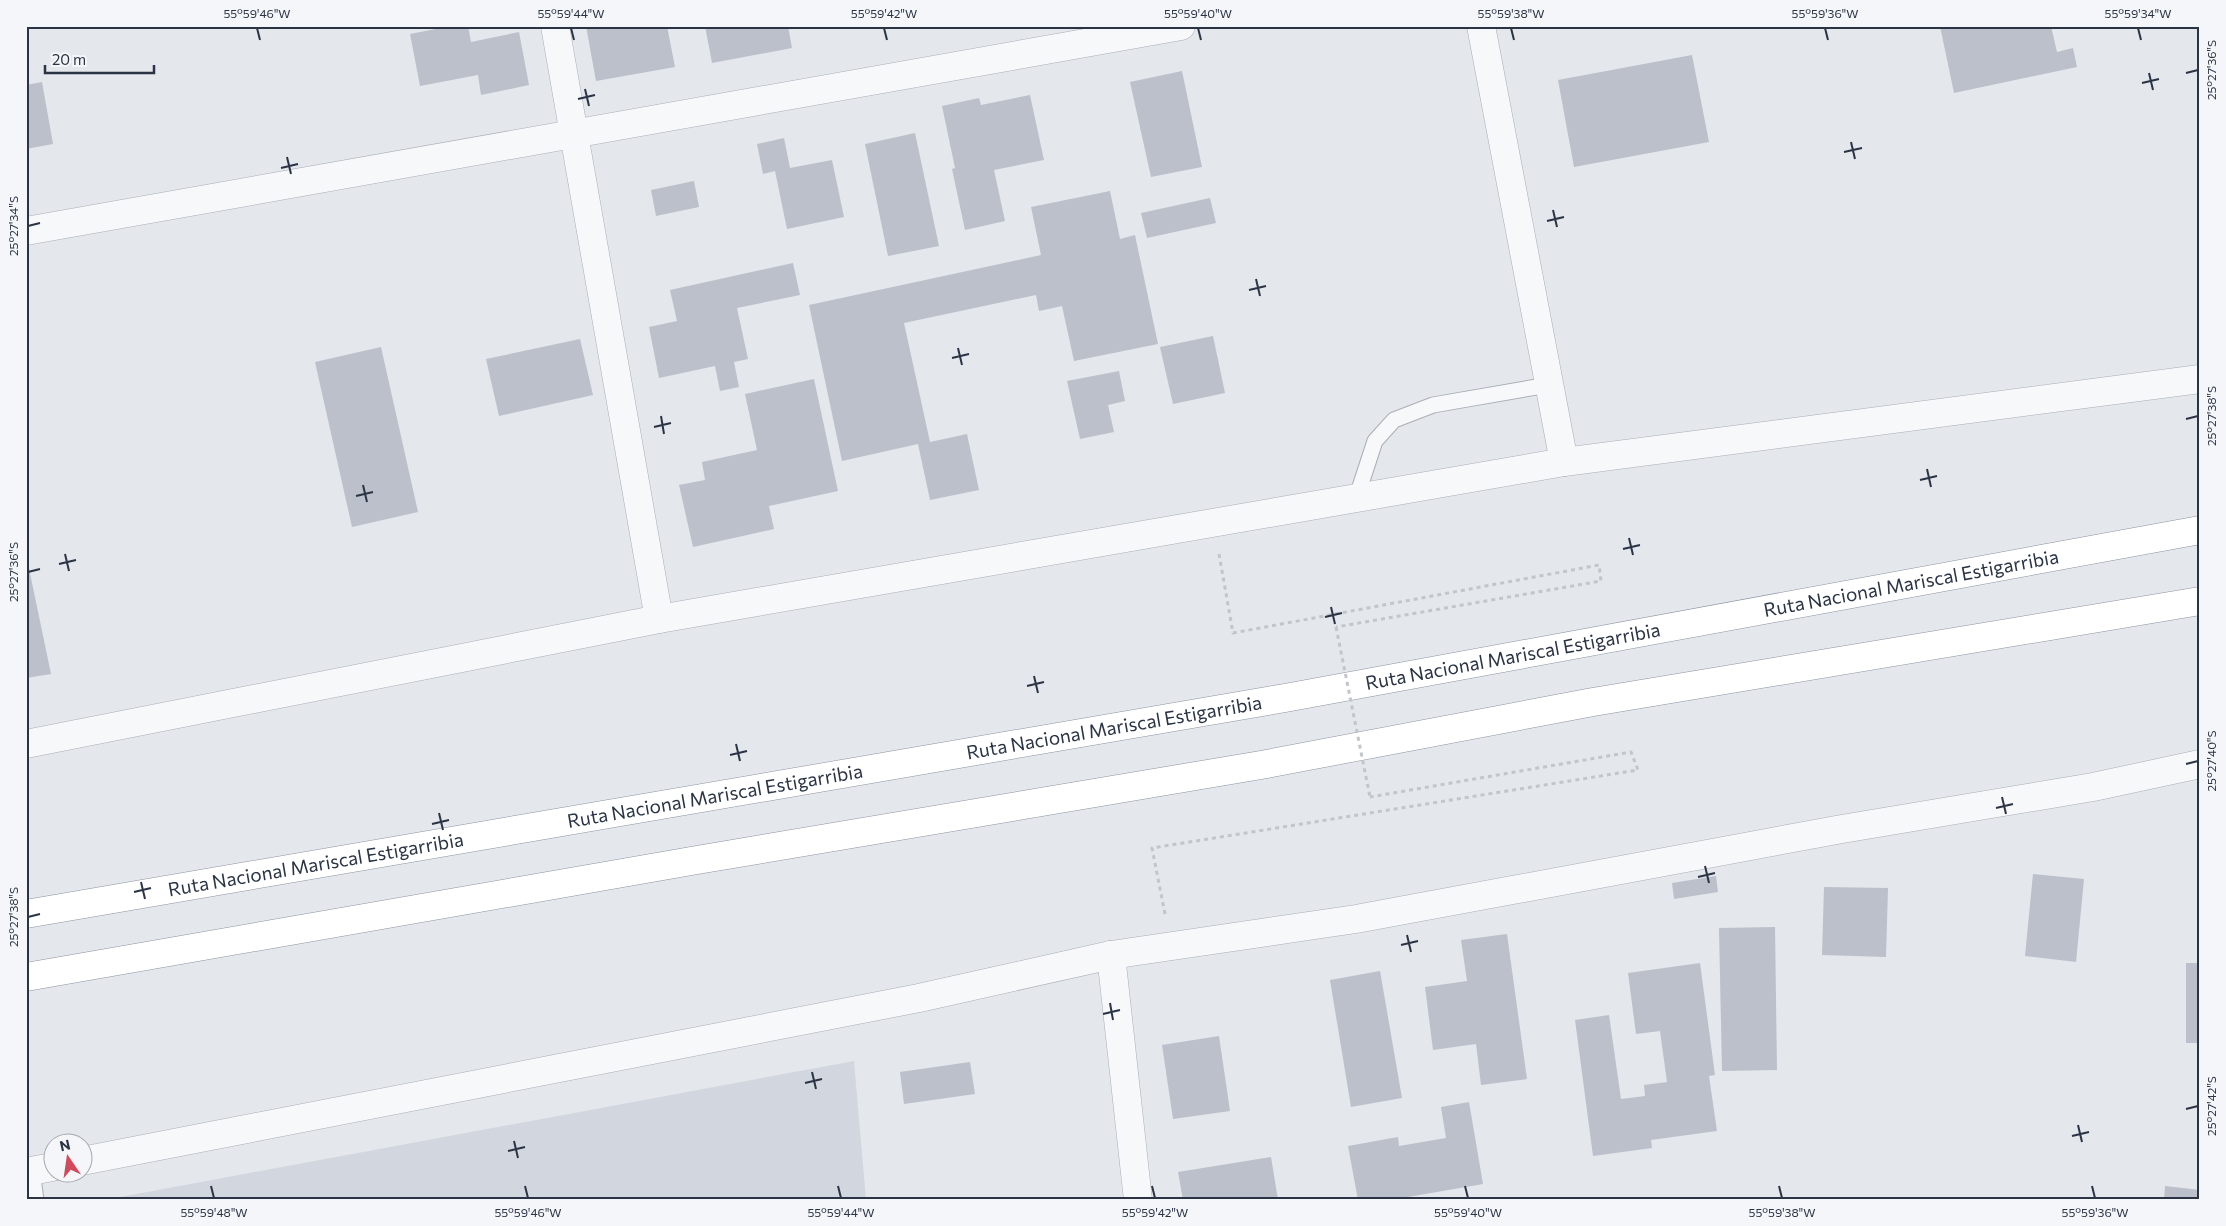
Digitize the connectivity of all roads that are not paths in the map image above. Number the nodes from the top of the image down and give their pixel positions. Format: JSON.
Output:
{"nodes":[{"id":1,"x":555,"y":26,"type":"edge"},
{"id":2,"x":1181,"y":26,"type":"edge"},
{"id":3,"x":1481,"y":26,"type":"edge"},
{"id":4,"x":573,"y":134,"type":"junction"},
{"id":5,"x":26,"y":231,"type":"edge"},
{"id":6,"x":2200,"y":379,"type":"edge"},
{"id":7,"x":1548,"y":385,"type":"junction"},
{"id":8,"x":1564,"y":462,"type":"junction"},
{"id":9,"x":1356,"y":498,"type":"junction"},
{"id":10,"x":2200,"y":530,"type":"edge"},
{"id":11,"x":2200,"y":601,"type":"edge"},
{"id":12,"x":659,"y":618,"type":"junction"},
{"id":13,"x":26,"y":744,"type":"edge"},
{"id":14,"x":2200,"y":764,"type":"edge"},
{"id":15,"x":26,"y":914,"type":"edge"},
{"id":16,"x":1111,"y":956,"type":"junction"},
{"id":17,"x":26,"y":977,"type":"edge"},
{"id":18,"x":92,"y":1159,"type":"edge"},
{"id":19,"x":37,"y":1170,"type":"edge"},
{"id":20,"x":36,"y":1200,"type":"edge"},
{"id":21,"x":1138,"y":1200,"type":"edge"}],
"edges":[{"from":1,"to":4,"type":"street"},
{"from":2,"to":4,"type":"street"},
{"from":3,"to":7,"type":"street"},
{"from":4,"to":5,"type":"street"},
{"from":4,"to":12,"type":"street"},
{"from":6,"to":8,"type":"street"},
{"from":7,"to":8,"type":"street"},
{"from":7,"to":9,"type":"lane"},
{"from":8,"to":9,"type":"street"},
{"from":9,"to":12,"type":"street"},
{"from":10,"to":15,"type":"highway","name":"Ruta Nacional Mariscal Estigarribia"},
{"from":11,"to":17,"type":"highway"},
{"from":12,"to":13,"type":"street"},
{"from":14,"to":16,"type":"street"},
{"from":16,"to":18,"type":"street"},
{"from":16,"to":21,"type":"street"},
{"from":19,"to":20,"type":"lane"}]}
